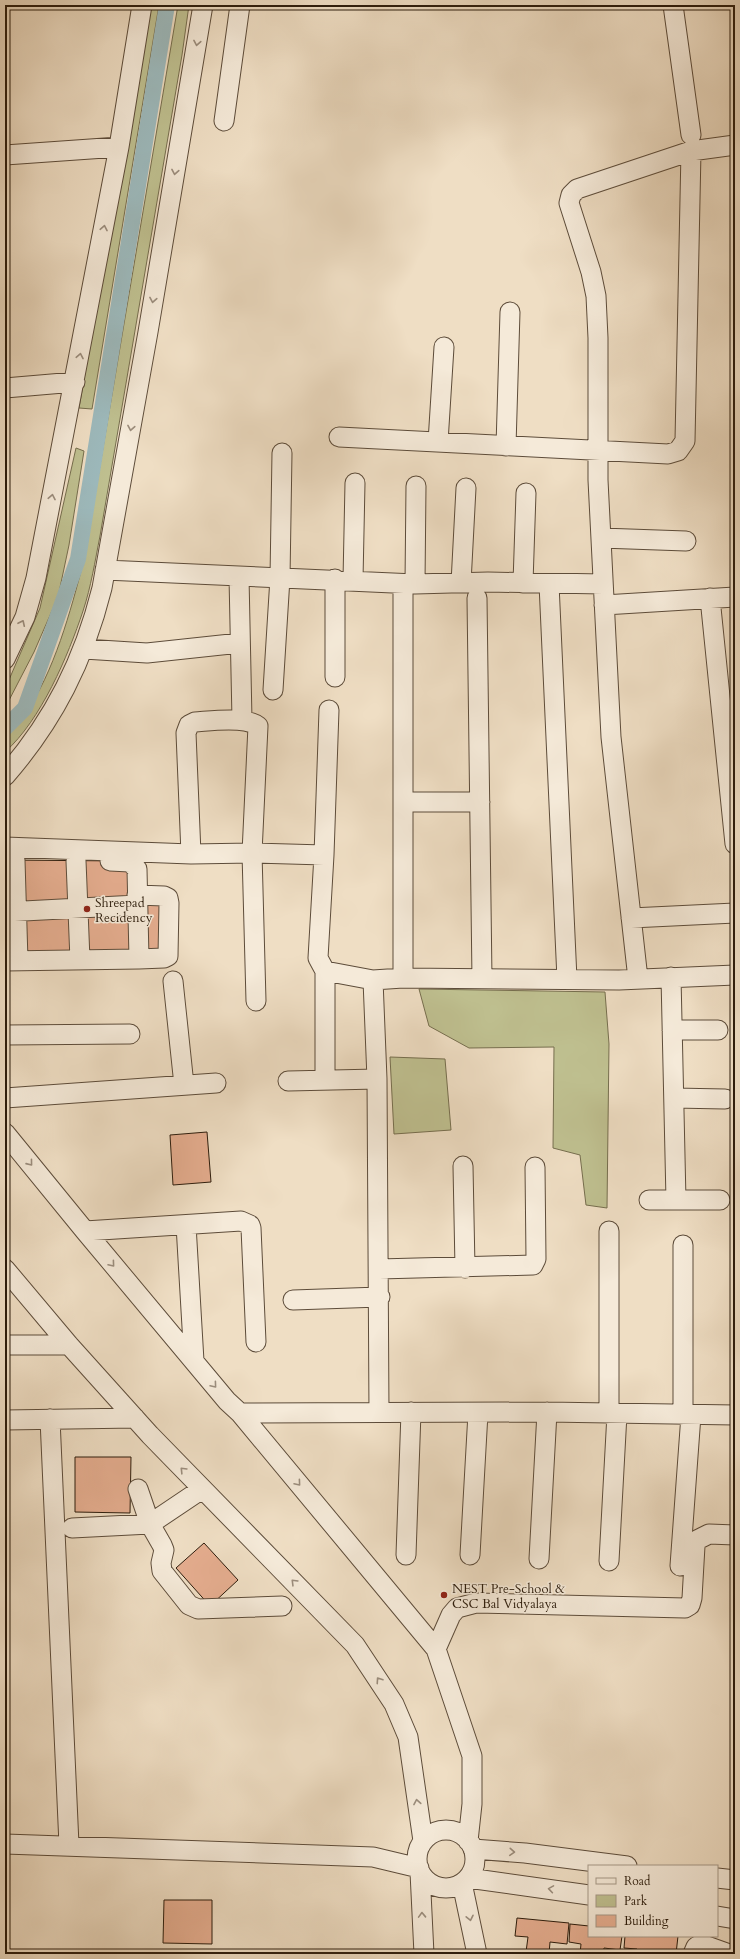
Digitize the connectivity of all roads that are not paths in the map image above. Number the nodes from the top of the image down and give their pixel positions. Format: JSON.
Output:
{"nodes":[{"id":1,"x":142,"y":5,"type":"edge"},
{"id":2,"x":203,"y":5,"type":"edge"},
{"id":3,"x":240,"y":5,"type":"edge"},
{"id":4,"x":673,"y":5,"type":"edge"},
{"id":5,"x":224,"y":121,"type":"dead end"},
{"id":6,"x":691,"y":143,"type":"junction"},
{"id":7,"x":735,"y":145,"type":"edge"},
{"id":8,"x":119,"y":147,"type":"junction"},
{"id":9,"x":5,"y":155,"type":"edge"},
{"id":10,"x":510,"y":312,"type":"dead end"},
{"id":11,"x":444,"y":347,"type":"dead end"},
{"id":12,"x":75,"y":382,"type":"junction"},
{"id":13,"x":5,"y":388,"type":"edge"},
{"id":14,"x":339,"y":437,"type":"dead end"},
{"id":15,"x":438,"y":442,"type":"junction"},
{"id":16,"x":506,"y":446,"type":"junction"},
{"id":17,"x":597,"y":451,"type":"junction"},
{"id":18,"x":282,"y":453,"type":"dead end"},
{"id":19,"x":355,"y":483,"type":"dead end"},
{"id":20,"x":416,"y":486,"type":"dead end"},
{"id":21,"x":466,"y":488,"type":"dead end"},
{"id":22,"x":526,"y":493,"type":"dead end"},
{"id":23,"x":600,"y":538,"type":"junction"},
{"id":24,"x":686,"y":541,"type":"dead end"},
{"id":25,"x":105,"y":570,"type":"junction"},
{"id":26,"x":239,"y":577,"type":"junction"},
{"id":27,"x":280,"y":578,"type":"junction"},
{"id":28,"x":344,"y":580,"type":"junction"},
{"id":29,"x":461,"y":582,"type":"junction"},
{"id":30,"x":523,"y":583,"type":"junction"},
{"id":31,"x":549,"y":584,"type":"junction"},
{"id":32,"x":603,"y":584,"type":"junction"},
{"id":33,"x":409,"y":587,"type":"junction"},
{"id":34,"x":735,"y":597,"type":"edge"},
{"id":35,"x":477,"y":598,"type":"dead end"},
{"id":36,"x":710,"y":598,"type":"junction"},
{"id":37,"x":604,"y":605,"type":"junction"},
{"id":38,"x":240,"y":643,"type":"junction"},
{"id":39,"x":84,"y":649,"type":"junction"},
{"id":40,"x":5,"y":658,"type":"edge"},
{"id":41,"x":335,"y":678,"type":"dead end"},
{"id":42,"x":274,"y":690,"type":"dead end"},
{"id":43,"x":328,"y":710,"type":"dead end"},
{"id":44,"x":242,"y":720,"type":"junction"},
{"id":45,"x":5,"y":776,"type":"edge"},
{"id":46,"x":403,"y":802,"type":"junction"},
{"id":47,"x":480,"y":802,"type":"junction"},
{"id":48,"x":735,"y":844,"type":"edge"},
{"id":49,"x":252,"y":853,"type":"junction"},
{"id":50,"x":191,"y":854,"type":"junction"},
{"id":51,"x":324,"y":855,"type":"junction"},
{"id":52,"x":8,"y":856,"type":"edge"},
{"id":53,"x":76,"y":861,"type":"junction"},
{"id":54,"x":137,"y":900,"type":"junction"},
{"id":55,"x":78,"y":908,"type":"junction"},
{"id":56,"x":11,"y":911,"type":"edge"},
{"id":57,"x":735,"y":913,"type":"edge"},
{"id":58,"x":631,"y":918,"type":"junction"},
{"id":59,"x":139,"y":959,"type":"junction"},
{"id":60,"x":80,"y":960,"type":"junction"},
{"id":61,"x":11,"y":961,"type":"edge"},
{"id":62,"x":325,"y":971,"type":"junction"},
{"id":63,"x":735,"y":975,"type":"edge"},
{"id":64,"x":671,"y":977,"type":"junction"},
{"id":65,"x":403,"y":978,"type":"junction"},
{"id":66,"x":482,"y":978,"type":"junction"},
{"id":67,"x":567,"y":979,"type":"junction"},
{"id":68,"x":638,"y":979,"type":"junction"},
{"id":69,"x":373,"y":980,"type":"junction"},
{"id":70,"x":173,"y":981,"type":"dead end"},
{"id":71,"x":256,"y":1001,"type":"dead end"},
{"id":72,"x":672,"y":1030,"type":"junction"},
{"id":73,"x":718,"y":1030,"type":"dead end"},
{"id":74,"x":130,"y":1034,"type":"dead end"},
{"id":75,"x":5,"y":1035,"type":"edge"},
{"id":76,"x":377,"y":1079,"type":"junction"},
{"id":77,"x":325,"y":1080,"type":"junction"},
{"id":78,"x":288,"y":1081,"type":"dead end"},
{"id":79,"x":216,"y":1083,"type":"dead end"},
{"id":80,"x":184,"y":1085,"type":"junction"},
{"id":81,"x":5,"y":1098,"type":"edge"},
{"id":82,"x":674,"y":1098,"type":"junction"},
{"id":83,"x":724,"y":1099,"type":"dead end"},
{"id":84,"x":5,"y":1133,"type":"edge"},
{"id":85,"x":463,"y":1166,"type":"dead end"},
{"id":86,"x":535,"y":1167,"type":"dead end"},
{"id":87,"x":649,"y":1200,"type":"dead end"},
{"id":88,"x":676,"y":1200,"type":"junction"},
{"id":89,"x":720,"y":1200,"type":"dead end"},
{"id":90,"x":186,"y":1225,"type":"junction"},
{"id":91,"x":85,"y":1231,"type":"junction"},
{"id":92,"x":609,"y":1231,"type":"dead end"},
{"id":93,"x":683,"y":1245,"type":"dead end"},
{"id":94,"x":465,"y":1268,"type":"junction"},
{"id":95,"x":5,"y":1269,"type":"edge"},
{"id":96,"x":379,"y":1269,"type":"junction"},
{"id":97,"x":380,"y":1297,"type":"junction"},
{"id":98,"x":293,"y":1300,"type":"dead end"},
{"id":99,"x":256,"y":1342,"type":"dead end"},
{"id":100,"x":69,"y":1345,"type":"junction"},
{"id":101,"x":5,"y":1346,"type":"edge"},
{"id":102,"x":194,"y":1362,"type":"junction"},
{"id":103,"x":379,"y":1412,"type":"junction"},
{"id":104,"x":411,"y":1412,"type":"junction"},
{"id":105,"x":547,"y":1412,"type":"junction"},
{"id":106,"x":240,"y":1413,"type":"junction"},
{"id":107,"x":478,"y":1413,"type":"junction"},
{"id":108,"x":613,"y":1414,"type":"junction"},
{"id":109,"x":687,"y":1415,"type":"junction"},
{"id":110,"x":735,"y":1415,"type":"edge"},
{"id":111,"x":135,"y":1418,"type":"junction"},
{"id":112,"x":50,"y":1419,"type":"junction"},
{"id":113,"x":5,"y":1420,"type":"edge"},
{"id":114,"x":138,"y":1489,"type":"dead end"},
{"id":115,"x":202,"y":1489,"type":"junction"},
{"id":116,"x":150,"y":1524,"type":"junction"},
{"id":117,"x":72,"y":1528,"type":"dead end"},
{"id":118,"x":735,"y":1535,"type":"edge"},
{"id":119,"x":406,"y":1555,"type":"dead end"},
{"id":120,"x":470,"y":1555,"type":"dead end"},
{"id":121,"x":539,"y":1559,"type":"dead end"},
{"id":122,"x":609,"y":1561,"type":"dead end"},
{"id":123,"x":680,"y":1566,"type":"dead end"},
{"id":124,"x":282,"y":1606,"type":"dead end"},
{"id":125,"x":436,"y":1649,"type":"junction"},
{"id":126,"x":5,"y":1844,"type":"edge"},
{"id":127,"x":422,"y":1844,"type":"junction"},
{"id":128,"x":471,"y":1845,"type":"junction"},
{"id":129,"x":69,"y":1846,"type":"junction"},
{"id":130,"x":373,"y":1857,"type":"junction"},
{"id":131,"x":618,"y":1865,"type":"edge"},
{"id":132,"x":420,"y":1870,"type":"junction"},
{"id":133,"x":718,"y":1878,"type":"edge"},
{"id":134,"x":465,"y":1880,"type":"junction"},
{"id":135,"x":735,"y":1880,"type":"edge"},
{"id":136,"x":588,"y":1895,"type":"edge"},
{"id":137,"x":718,"y":1916,"type":"edge"},
{"id":138,"x":735,"y":1919,"type":"edge"},
{"id":139,"x":424,"y":1954,"type":"edge"},
{"id":140,"x":478,"y":1954,"type":"edge"},
{"id":141,"x":693,"y":1954,"type":"edge"},
{"id":142,"x":729,"y":1954,"type":"edge"}],
"edges":[{"from":1,"to":8,"type":"street"},
{"from":2,"to":25,"type":"street","one_way":true},
{"from":3,"to":5,"type":"street"},
{"from":4,"to":6,"type":"street"},
{"from":6,"to":7,"type":"street"},
{"from":6,"to":17,"type":"street"},
{"from":6,"to":17,"type":"street"},
{"from":8,"to":9,"type":"street"},
{"from":12,"to":8,"type":"street","one_way":true},
{"from":10,"to":16,"type":"street"},
{"from":11,"to":15,"type":"street"},
{"from":12,"to":13,"type":"street"},
{"from":40,"to":12,"type":"street","one_way":true},
{"from":14,"to":15,"type":"street"},
{"from":15,"to":16,"type":"street"},
{"from":16,"to":17,"type":"street"},
{"from":17,"to":23,"type":"street"},
{"from":18,"to":27,"type":"street"},
{"from":19,"to":28,"type":"street"},
{"from":20,"to":33,"type":"street"},
{"from":21,"to":29,"type":"street"},
{"from":22,"to":30,"type":"street"},
{"from":23,"to":24,"type":"street"},
{"from":23,"to":32,"type":"street"},
{"from":25,"to":26,"type":"street"},
{"from":25,"to":39,"type":"street"},
{"from":26,"to":27,"type":"street"},
{"from":26,"to":38,"type":"street"},
{"from":27,"to":28,"type":"street"},
{"from":27,"to":42,"type":"street"},
{"from":28,"to":33,"type":"street"},
{"from":28,"to":41,"type":"street"},
{"from":29,"to":30,"type":"street"},
{"from":29,"to":33,"type":"street"},
{"from":30,"to":31,"type":"street"},
{"from":31,"to":32,"type":"street"},
{"from":31,"to":67,"type":"street"},
{"from":32,"to":37,"type":"street"},
{"from":33,"to":46,"type":"street"},
{"from":34,"to":36,"type":"street"},
{"from":35,"to":47,"type":"street"},
{"from":36,"to":37,"type":"street"},
{"from":36,"to":48,"type":"street"},
{"from":37,"to":58,"type":"street"},
{"from":38,"to":39,"type":"street"},
{"from":38,"to":44,"type":"street"},
{"from":39,"to":45,"type":"street"},
{"from":43,"to":51,"type":"street"},
{"from":44,"to":49,"type":"street"},
{"from":44,"to":50,"type":"street"},
{"from":46,"to":47,"type":"street"},
{"from":46,"to":65,"type":"street"},
{"from":47,"to":66,"type":"street"},
{"from":49,"to":50,"type":"street"},
{"from":49,"to":51,"type":"street"},
{"from":49,"to":71,"type":"street"},
{"from":50,"to":52,"type":"street"},
{"from":51,"to":62,"type":"street"},
{"from":52,"to":53,"type":"street"},
{"from":52,"to":56,"type":"street"},
{"from":53,"to":54,"type":"street"},
{"from":53,"to":55,"type":"street"},
{"from":54,"to":55,"type":"street"},
{"from":54,"to":59,"type":"street"},
{"from":54,"to":59,"type":"street"},
{"from":55,"to":56,"type":"street"},
{"from":55,"to":60,"type":"street"},
{"from":56,"to":61,"type":"street"},
{"from":57,"to":58,"type":"street"},
{"from":58,"to":68,"type":"street"},
{"from":59,"to":60,"type":"street"},
{"from":60,"to":61,"type":"street"},
{"from":62,"to":69,"type":"street"},
{"from":62,"to":77,"type":"street"},
{"from":63,"to":64,"type":"street"},
{"from":64,"to":68,"type":"street"},
{"from":64,"to":72,"type":"street"},
{"from":65,"to":66,"type":"street"},
{"from":65,"to":69,"type":"street"},
{"from":66,"to":67,"type":"street"},
{"from":67,"to":68,"type":"street"},
{"from":69,"to":76,"type":"street"},
{"from":70,"to":80,"type":"street"},
{"from":72,"to":73,"type":"street"},
{"from":72,"to":82,"type":"street"},
{"from":74,"to":75,"type":"street"},
{"from":76,"to":77,"type":"street"},
{"from":76,"to":96,"type":"street"},
{"from":77,"to":78,"type":"street"},
{"from":79,"to":80,"type":"street"},
{"from":80,"to":81,"type":"street"},
{"from":82,"to":83,"type":"street"},
{"from":82,"to":88,"type":"street"},
{"from":84,"to":91,"type":"street","one_way":true},
{"from":85,"to":94,"type":"street"},
{"from":86,"to":94,"type":"street"},
{"from":87,"to":88,"type":"street"},
{"from":88,"to":89,"type":"street"},
{"from":90,"to":91,"type":"street"},
{"from":90,"to":99,"type":"street"},
{"from":90,"to":102,"type":"street"},
{"from":91,"to":102,"type":"street","one_way":true},
{"from":92,"to":108,"type":"street"},
{"from":93,"to":109,"type":"street"},
{"from":94,"to":96,"type":"street"},
{"from":95,"to":100,"type":"street"},
{"from":96,"to":97,"type":"street"},
{"from":97,"to":98,"type":"street"},
{"from":97,"to":103,"type":"street"},
{"from":100,"to":101,"type":"street"},
{"from":100,"to":111,"type":"street"},
{"from":102,"to":106,"type":"street","one_way":true},
{"from":103,"to":104,"type":"street"},
{"from":103,"to":106,"type":"street"},
{"from":104,"to":107,"type":"street"},
{"from":104,"to":119,"type":"street"},
{"from":105,"to":107,"type":"street"},
{"from":105,"to":108,"type":"street"},
{"from":105,"to":121,"type":"street"},
{"from":106,"to":125,"type":"street","one_way":true},
{"from":107,"to":120,"type":"street"},
{"from":108,"to":109,"type":"street"},
{"from":108,"to":122,"type":"street"},
{"from":109,"to":110,"type":"street"},
{"from":109,"to":123,"type":"street"},
{"from":111,"to":112,"type":"street"},
{"from":115,"to":111,"type":"street","one_way":true},
{"from":112,"to":113,"type":"street"},
{"from":112,"to":129,"type":"street"},
{"from":114,"to":116,"type":"street"},
{"from":115,"to":116,"type":"street"},
{"from":127,"to":115,"type":"street","one_way":true},
{"from":116,"to":117,"type":"street"},
{"from":116,"to":124,"type":"street"},
{"from":118,"to":125,"type":"street"},
{"from":125,"to":128,"type":"street"},
{"from":126,"to":129,"type":"street"},
{"from":127,"to":128,"type":"street"},
{"from":127,"to":130,"type":"street"},
{"from":127,"to":132,"type":"street"},
{"from":128,"to":131,"type":"street","one_way":true},
{"from":128,"to":134,"type":"street"},
{"from":129,"to":130,"type":"street"},
{"from":130,"to":132,"type":"street"},
{"from":132,"to":134,"type":"street"},
{"from":139,"to":132,"type":"street","one_way":true},
{"from":133,"to":135,"type":"street"},
{"from":136,"to":134,"type":"street","one_way":true},
{"from":134,"to":140,"type":"street","one_way":true},
{"from":137,"to":138,"type":"street"},
{"from":141,"to":142,"type":"street"}]}
